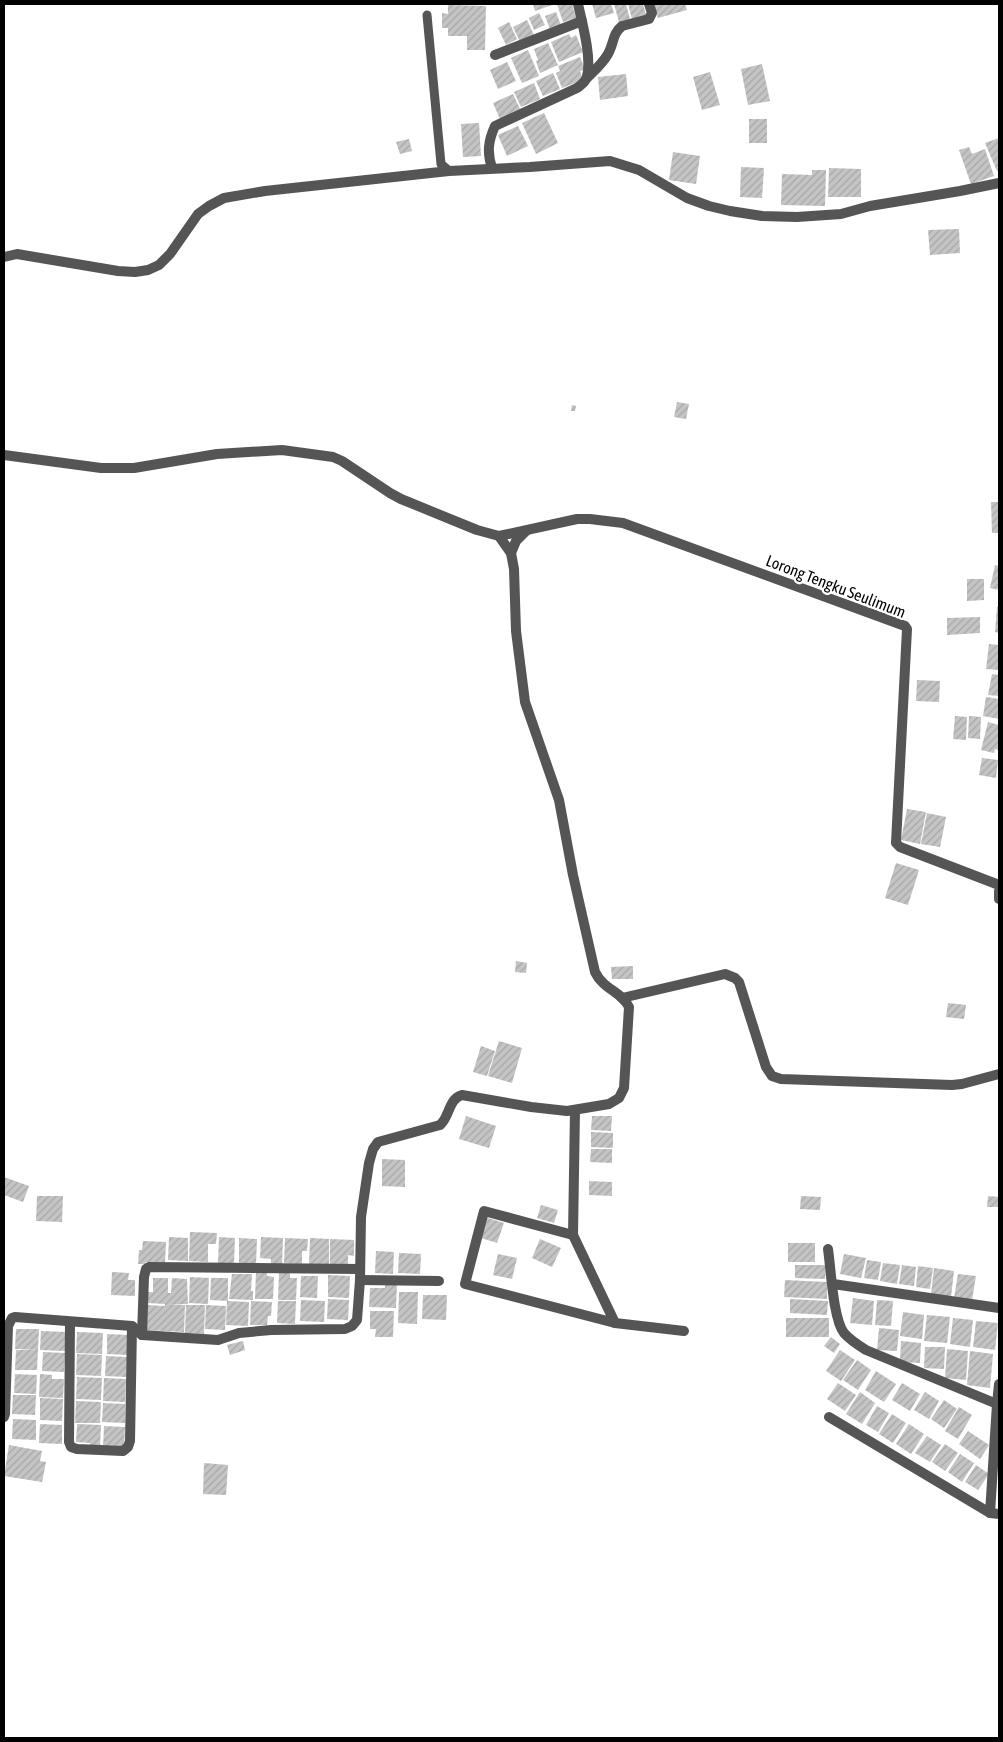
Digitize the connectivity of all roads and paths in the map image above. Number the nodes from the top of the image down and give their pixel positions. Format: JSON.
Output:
{"nodes":[{"id":1,"x":578,"y":4,"type":"edge"},
{"id":2,"x":649,"y":4,"type":"edge"},
{"id":3,"x":427,"y":15,"type":"dead end"},
{"id":4,"x":582,"y":21,"type":"junction"},
{"id":5,"x":495,"y":55,"type":"dead end"},
{"id":6,"x":586,"y":79,"type":"junction"},
{"id":7,"x":492,"y":168,"type":"junction"},
{"id":8,"x":449,"y":171,"type":"junction"},
{"id":9,"x":999,"y":183,"type":"edge"},
{"id":10,"x":4,"y":257,"type":"edge"},
{"id":11,"x":4,"y":455,"type":"edge"},
{"id":12,"x":526,"y":531,"type":"junction"},
{"id":13,"x":500,"y":536,"type":"junction"},
{"id":14,"x":511,"y":553,"type":"junction"},
{"id":15,"x":999,"y":885,"type":"edge"},
{"id":16,"x":999,"y":891,"type":"edge"},
{"id":17,"x":999,"y":899,"type":"edge"},
{"id":18,"x":622,"y":998,"type":"junction"},
{"id":19,"x":999,"y":1074,"type":"edge"},
{"id":20,"x":574,"y":1110,"type":"junction"},
{"id":21,"x":572,"y":1235,"type":"junction"},
{"id":22,"x":828,"y":1250,"type":"dead end"},
{"id":23,"x":360,"y":1275,"type":"junction"},
{"id":24,"x":439,"y":1281,"type":"dead end"},
{"id":25,"x":833,"y":1284,"type":"junction"},
{"id":26,"x":999,"y":1308,"type":"edge"},
{"id":27,"x":70,"y":1322,"type":"junction"},
{"id":28,"x":615,"y":1323,"type":"junction"},
{"id":29,"x":132,"y":1326,"type":"junction"},
{"id":30,"x":684,"y":1332,"type":"dead end"},
{"id":31,"x":142,"y":1335,"type":"junction"},
{"id":32,"x":999,"y":1384,"type":"edge"},
{"id":33,"x":998,"y":1404,"type":"junction"},
{"id":34,"x":4,"y":1417,"type":"edge"},
{"id":35,"x":829,"y":1418,"type":"dead end"},
{"id":36,"x":994,"y":1514,"type":"edge"}],
"edges":[{"from":1,"to":4,"type":"street"},
{"from":2,"to":6,"type":"street"},
{"from":3,"to":8,"type":"lane"},
{"from":4,"to":5,"type":"street"},
{"from":4,"to":6,"type":"street"},
{"from":6,"to":7,"type":"street"},
{"from":7,"to":8,"type":"street"},
{"from":7,"to":9,"type":"street"},
{"from":8,"to":10,"type":"street"},
{"from":11,"to":13,"type":"street"},
{"from":12,"to":13,"type":"street","name":"Lorong Tengku Seulimum"},
{"from":12,"to":14,"type":"street"},
{"from":12,"to":15,"type":"street","name":"Lorong Tengku Seulimum"},
{"from":13,"to":14,"type":"street"},
{"from":14,"to":18,"type":"street"},
{"from":16,"to":17,"type":"street"},
{"from":18,"to":19,"type":"street"},
{"from":18,"to":20,"type":"street"},
{"from":20,"to":21,"type":"street"},
{"from":20,"to":23,"type":"street"},
{"from":21,"to":28,"type":"street"},
{"from":21,"to":28,"type":"street"},
{"from":22,"to":25,"type":"street"},
{"from":23,"to":24,"type":"street"},
{"from":23,"to":31,"type":"street"},
{"from":23,"to":31,"type":"street"},
{"from":25,"to":26,"type":"street"},
{"from":25,"to":33,"type":"street"},
{"from":27,"to":29,"type":"street"},
{"from":27,"to":29,"type":"street"},
{"from":27,"to":34,"type":"street"},
{"from":28,"to":30,"type":"street"},
{"from":29,"to":31,"type":"street"},
{"from":32,"to":33,"type":"street"},
{"from":33,"to":36,"type":"street"},
{"from":35,"to":36,"type":"street"}]}
